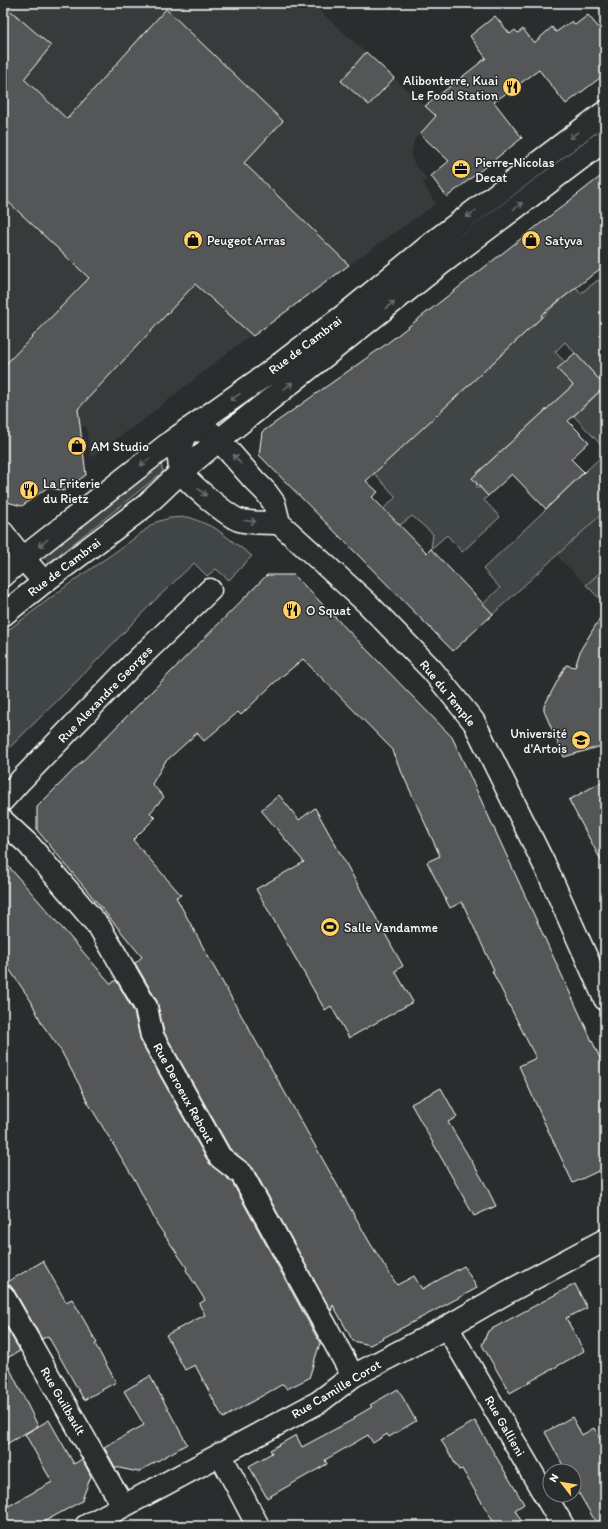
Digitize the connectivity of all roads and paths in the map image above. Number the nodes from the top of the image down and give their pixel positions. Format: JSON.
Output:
{"nodes":[{"id":1,"x":605,"y":112,"type":"edge"},
{"id":2,"x":605,"y":140,"type":"edge"},
{"id":3,"x":187,"y":430,"type":"junction"},
{"id":4,"x":219,"y":440,"type":"junction"},
{"id":5,"x":181,"y":472,"type":"junction"},
{"id":6,"x":279,"y":523,"type":"junction"},
{"id":7,"x":3,"y":532,"type":"edge"},
{"id":8,"x":23,"y":558,"type":"junction"},
{"id":9,"x":3,"y":576,"type":"edge"},
{"id":10,"x":44,"y":582,"type":"junction"},
{"id":11,"x":210,"y":590,"type":"dead end"},
{"id":12,"x":3,"y":615,"type":"edge"},
{"id":13,"x":3,"y":800,"type":"edge"},
{"id":14,"x":3,"y":821,"type":"edge"},
{"id":15,"x":605,"y":998,"type":"edge"},
{"id":16,"x":605,"y":1240,"type":"edge"},
{"id":17,"x":3,"y":1296,"type":"edge"},
{"id":18,"x":447,"y":1327,"type":"junction"},
{"id":19,"x":354,"y":1376,"type":"junction"},
{"id":20,"x":220,"y":1454,"type":"junction"},
{"id":21,"x":124,"y":1506,"type":"junction"},
{"id":22,"x":86,"y":1526,"type":"edge"},
{"id":23,"x":258,"y":1526,"type":"edge"},
{"id":24,"x":563,"y":1526,"type":"edge"}],
"edges":[{"from":1,"to":3,"type":"street","name":"Rue de Cambrai","one_way":true},
{"from":4,"to":2,"type":"street","name":"Rue de Cambrai","one_way":true},
{"from":3,"to":4,"type":"street"},
{"from":3,"to":5,"type":"street"},
{"from":3,"to":8,"type":"street","name":"Rue de Cambrai","one_way":true},
{"from":4,"to":5,"type":"street","name":"Rue de Cambrai"},
{"from":6,"to":4,"type":"street","one_way":true},
{"from":5,"to":6,"type":"street","one_way":true},
{"from":5,"to":10,"type":"street","name":"Rue de Cambrai"},
{"from":6,"to":15,"type":"street","name":"Rue du Temple"},
{"from":7,"to":8,"type":"street"},
{"from":8,"to":9,"type":"street","name":"Rue de Cambrai"},
{"from":8,"to":10,"type":"street"},
{"from":10,"to":12,"type":"street","name":"Rue de Cambrai"},
{"from":11,"to":13,"type":"street","name":"Rue Alexandre Georges"},
{"from":14,"to":19,"type":"street","name":"Rue Deroeux Rebout"},
{"from":16,"to":18,"type":"street","name":"Rue Camille Corot"},
{"from":17,"to":21,"type":"street","name":"Rue Guilbault"},
{"from":18,"to":19,"type":"street","name":"Rue Camille Corot"},
{"from":18,"to":24,"type":"street","name":"Rue Gallieni"},
{"from":19,"to":20,"type":"street","name":"Rue Camille Corot"},
{"from":20,"to":21,"type":"street","name":"Rue Camille Corot"},
{"from":20,"to":23,"type":"street"},
{"from":21,"to":22,"type":"street","name":"Rue Camille Corot"}]}
